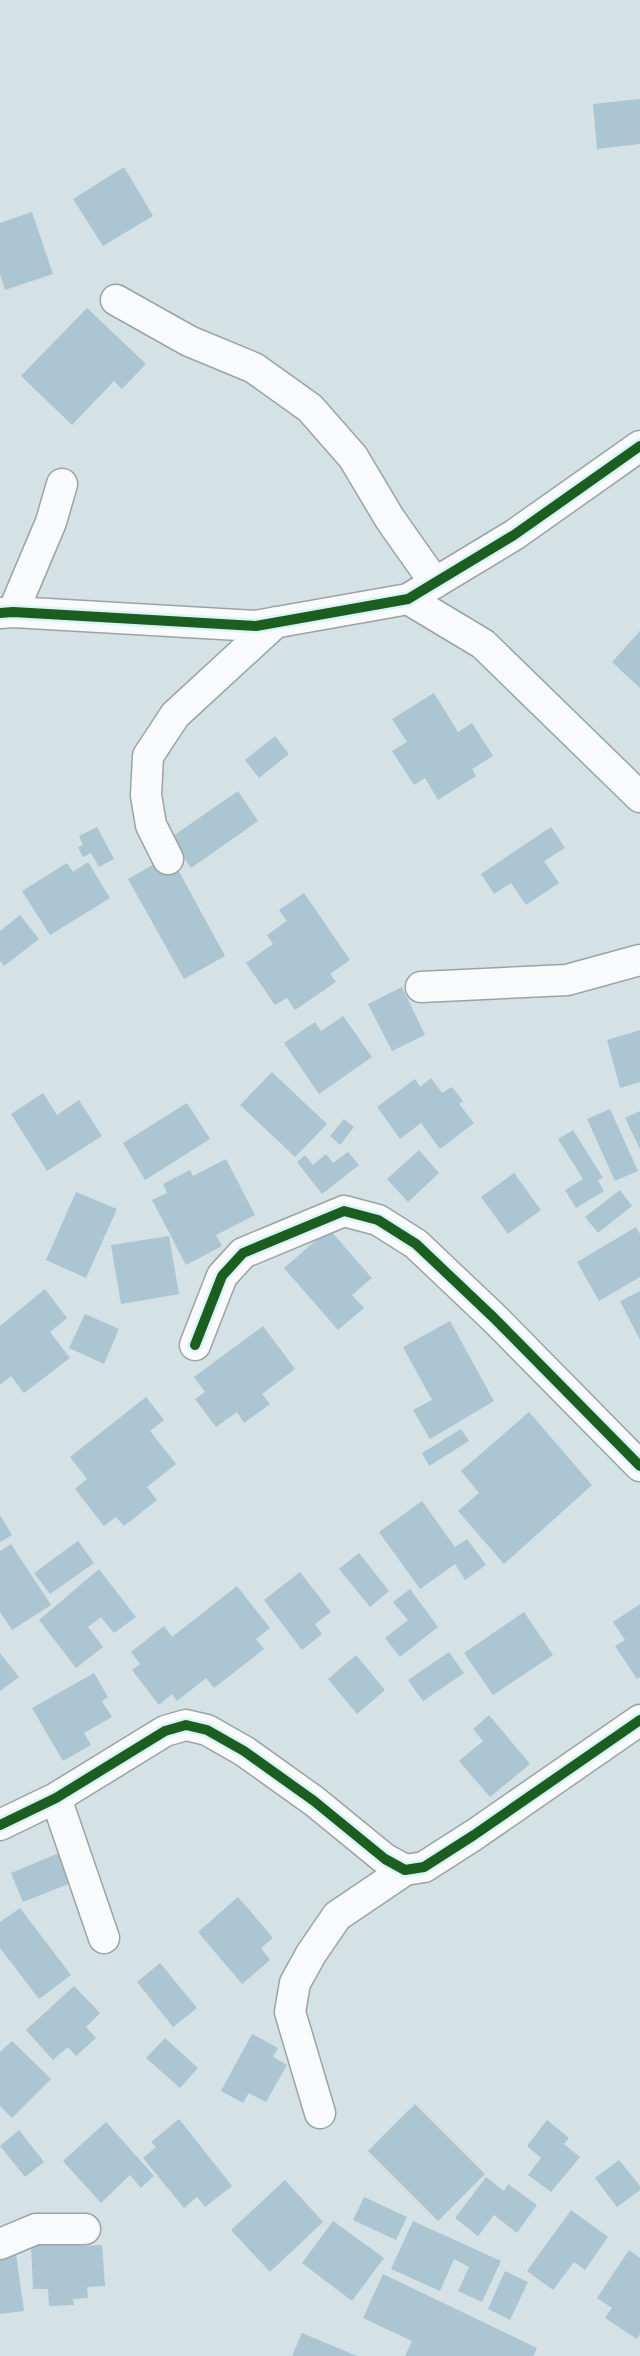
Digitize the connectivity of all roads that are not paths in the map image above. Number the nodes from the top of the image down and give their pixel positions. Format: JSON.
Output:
{"nodes":[{"id":1,"x":116,"y":300,"type":"dead end"},
{"id":2,"x":640,"y":446,"type":"edge"},
{"id":3,"x":62,"y":484,"type":"dead end"},
{"id":4,"x":435,"y":583,"type":"junction"},
{"id":5,"x":408,"y":600,"type":"junction"},
{"id":6,"x":6,"y":612,"type":"edge"},
{"id":7,"x":276,"y":622,"type":"junction"},
{"id":8,"x":640,"y":797,"type":"edge"},
{"id":9,"x":168,"y":859,"type":"dead end"},
{"id":10,"x":640,"y":960,"type":"edge"},
{"id":11,"x":421,"y":987,"type":"dead end"},
{"id":12,"x":195,"y":1345,"type":"dead end"},
{"id":13,"x":640,"y":1466,"type":"edge"},
{"id":14,"x":640,"y":1720,"type":"edge"},
{"id":15,"x":56,"y":1798,"type":"junction"},
{"id":16,"x":0,"y":1825,"type":"edge"},
{"id":17,"x":405,"y":1870,"type":"junction"},
{"id":18,"x":104,"y":1938,"type":"dead end"},
{"id":19,"x":320,"y":2113,"type":"dead end"},
{"id":20,"x":85,"y":2229,"type":"dead end"},
{"id":21,"x":0,"y":2244,"type":"edge"}],
"edges":[{"from":1,"to":4,"type":"street"},
{"from":2,"to":4,"type":"street"},
{"from":3,"to":6,"type":"street"},
{"from":4,"to":5,"type":"street"},
{"from":5,"to":7,"type":"street"},
{"from":5,"to":8,"type":"street"},
{"from":6,"to":7,"type":"street"},
{"from":7,"to":9,"type":"street"},
{"from":10,"to":11,"type":"street"},
{"from":12,"to":13,"type":"street"},
{"from":14,"to":17,"type":"street"},
{"from":15,"to":16,"type":"street"},
{"from":15,"to":17,"type":"street"},
{"from":15,"to":18,"type":"street"},
{"from":17,"to":19,"type":"street"},
{"from":20,"to":21,"type":"street"}]}
